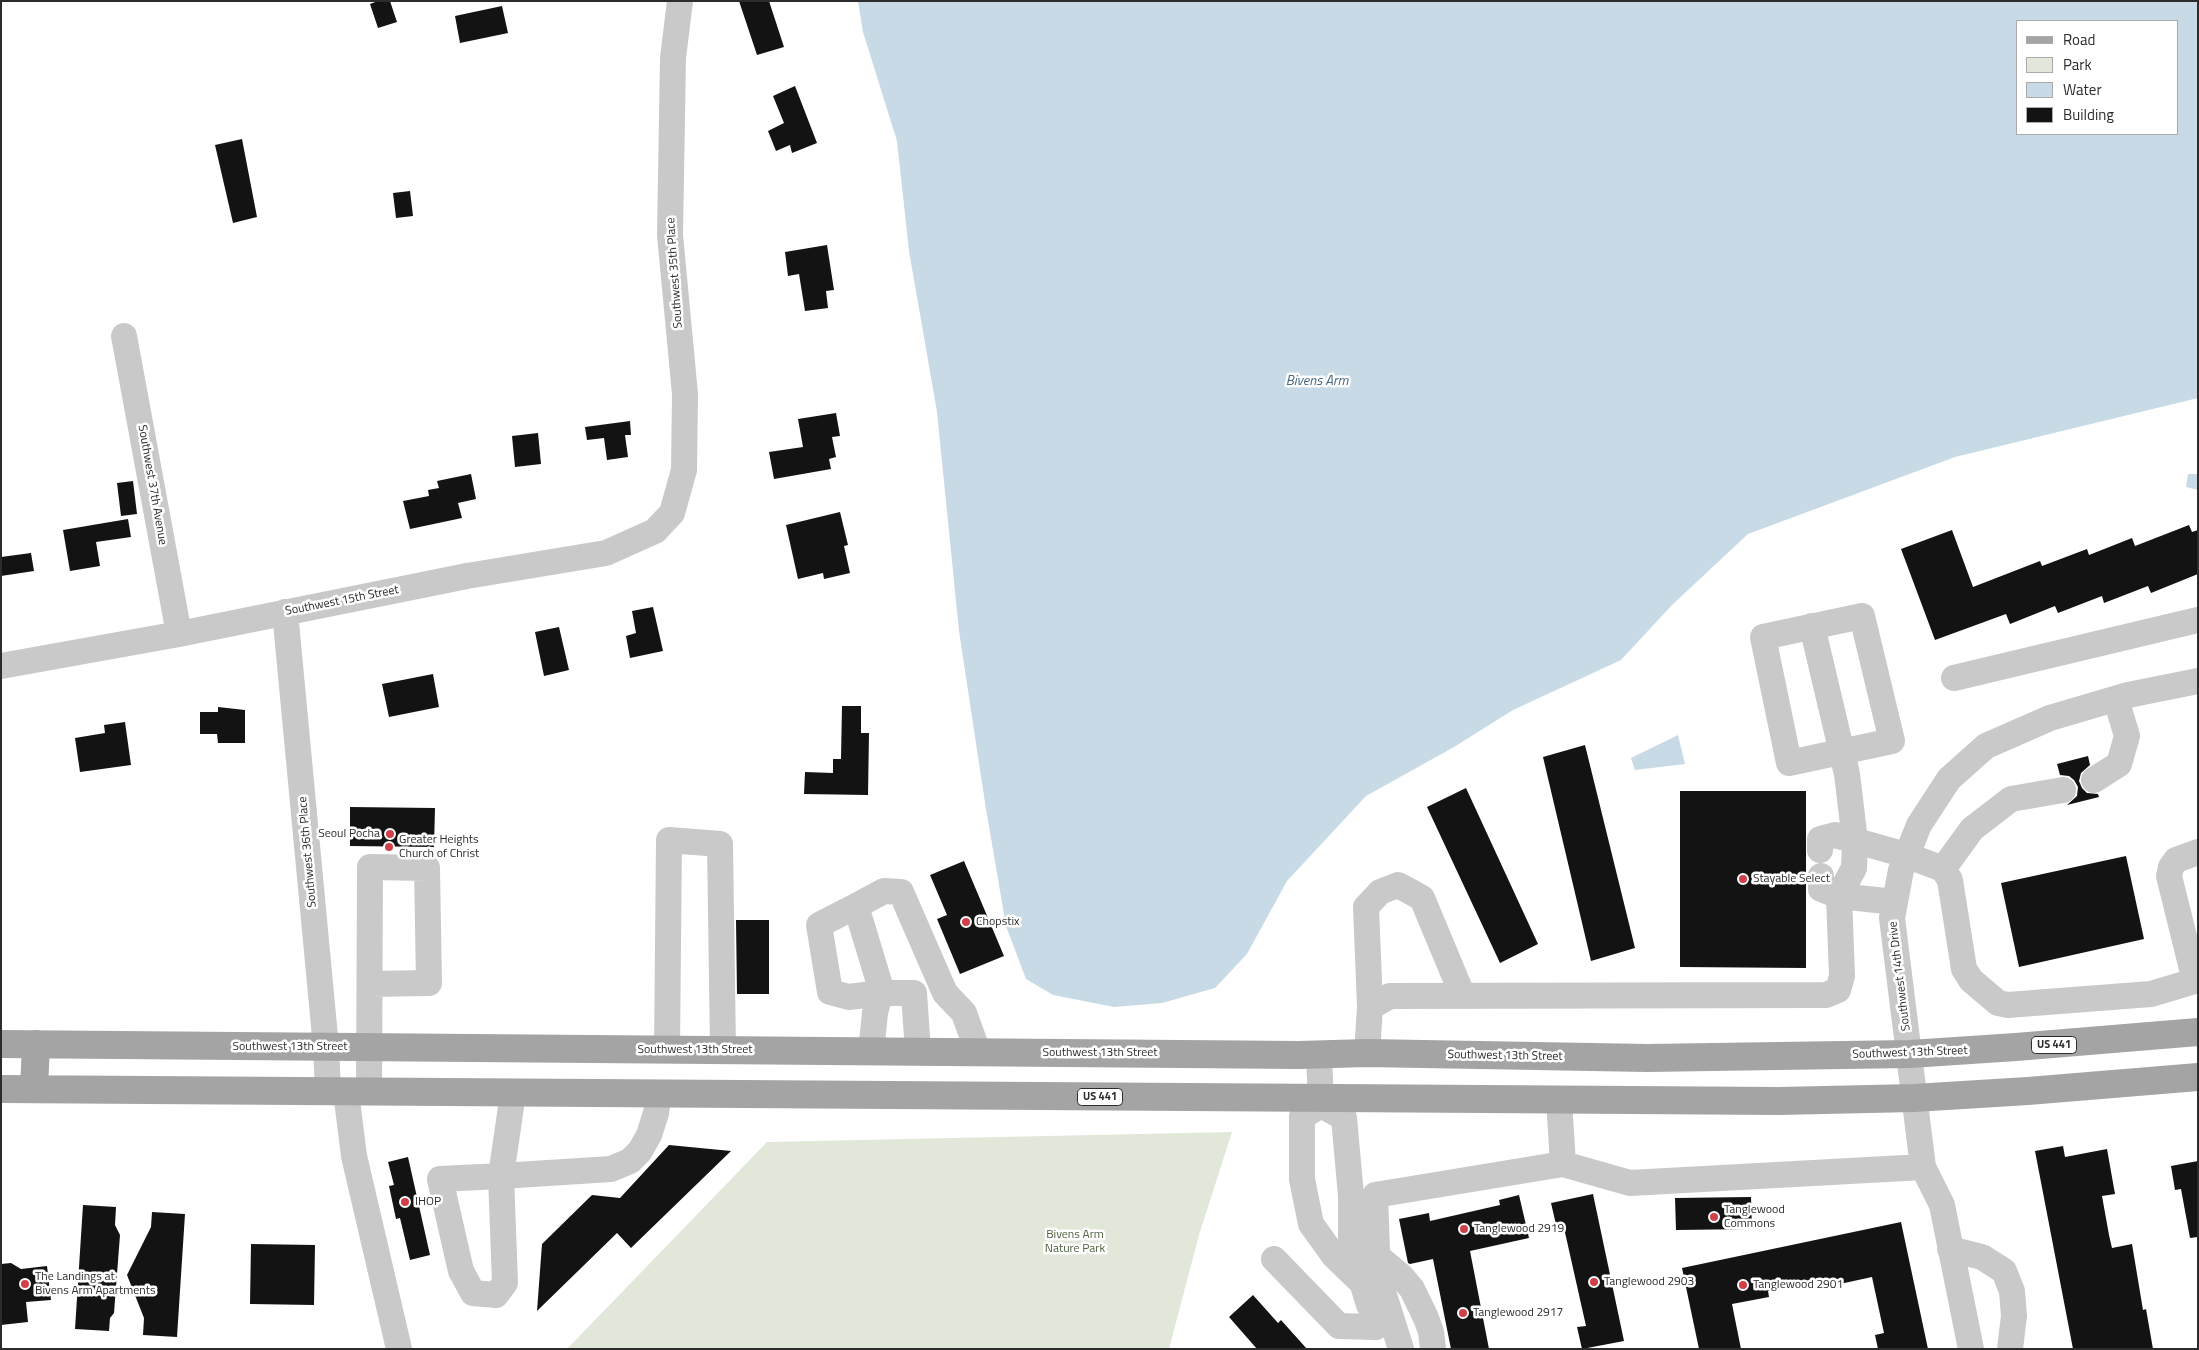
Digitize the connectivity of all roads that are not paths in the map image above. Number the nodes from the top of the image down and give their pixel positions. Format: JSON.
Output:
{"nodes":[{"id":1,"x":680,"y":1,"type":"edge"},
{"id":2,"x":124,"y":336,"type":"dead end"},
{"id":3,"x":672,"y":514,"type":"joint"},
{"id":4,"x":285,"y":612,"type":"junction"},
{"id":5,"x":2198,"y":620,"type":"edge"},
{"id":6,"x":1812,"y":626,"type":"junction"},
{"id":7,"x":179,"y":634,"type":"junction"},
{"id":8,"x":1,"y":666,"type":"edge"},
{"id":9,"x":1954,"y":678,"type":"dead end"},
{"id":10,"x":2198,"y":680,"type":"edge"},
{"id":11,"x":2116,"y":699,"type":"junction"},
{"id":12,"x":1842,"y":753,"type":"junction"},
{"id":13,"x":2094,"y":780,"type":"dead end"},
{"id":14,"x":2063,"y":790,"type":"dead end"},
{"id":15,"x":1855,"y":841,"type":"junction"},
{"id":16,"x":1820,"y":850,"type":"dead end"},
{"id":17,"x":2198,"y":852,"type":"edge"},
{"id":18,"x":1906,"y":856,"type":"junction"},
{"id":19,"x":1943,"y":869,"type":"junction"},
{"id":20,"x":1821,"y":876,"type":"dead end"},
{"id":21,"x":1839,"y":896,"type":"junction"},
{"id":22,"x":1895,"y":902,"type":"junction"},
{"id":23,"x":856,"y":906,"type":"junction"},
{"id":24,"x":2189,"y":919,"type":"edge"},
{"id":25,"x":2196,"y":981,"type":"edge"},
{"id":26,"x":370,"y":984,"type":"junction"},
{"id":27,"x":880,"y":993,"type":"junction"},
{"id":28,"x":914,"y":993,"type":"junction"},
{"id":29,"x":945,"y":993,"type":"junction"},
{"id":30,"x":1462,"y":994,"type":"junction"},
{"id":31,"x":1370,"y":1006,"type":"junction"},
{"id":32,"x":2198,"y":1032,"type":"edge"},
{"id":33,"x":1,"y":1044,"type":"edge"},
{"id":34,"x":36,"y":1044,"type":"junction"},
{"id":35,"x":326,"y":1047,"type":"junction"},
{"id":36,"x":370,"y":1047,"type":"junction"},
{"id":37,"x":667,"y":1050,"type":"junction"},
{"id":38,"x":722,"y":1050,"type":"junction"},
{"id":39,"x":871,"y":1052,"type":"junction"},
{"id":40,"x":918,"y":1052,"type":"junction"},
{"id":41,"x":978,"y":1052,"type":"junction"},
{"id":42,"x":1367,"y":1053,"type":"junction"},
{"id":43,"x":1910,"y":1054,"type":"junction"},
{"id":44,"x":1319,"y":1055,"type":"junction"},
{"id":45,"x":2198,"y":1077,"type":"edge"},
{"id":46,"x":1,"y":1089,"type":"edge"},
{"id":47,"x":34,"y":1089,"type":"junction"},
{"id":48,"x":348,"y":1091,"type":"junction"},
{"id":49,"x":513,"y":1093,"type":"junction"},
{"id":50,"x":659,"y":1094,"type":"junction"},
{"id":51,"x":1914,"y":1098,"type":"junction"},
{"id":52,"x":1559,"y":1100,"type":"junction"},
{"id":53,"x":1321,"y":1102,"type":"junction"},
{"id":54,"x":1563,"y":1164,"type":"junction"},
{"id":55,"x":1923,"y":1167,"type":"junction"},
{"id":56,"x":1950,"y":1249,"type":"junction"},
{"id":57,"x":1377,"y":1256,"type":"junction"},
{"id":58,"x":1274,"y":1259,"type":"dead end"},
{"id":59,"x":1363,"y":1284,"type":"junction"},
{"id":60,"x":1379,"y":1338,"type":"edge"},
{"id":61,"x":399,"y":1349,"type":"edge"},
{"id":62,"x":1400,"y":1349,"type":"edge"},
{"id":63,"x":1433,"y":1349,"type":"edge"},
{"id":64,"x":1971,"y":1349,"type":"edge"},
{"id":65,"x":2010,"y":1349,"type":"edge"}],
"edges":[{"from":1,"to":3,"type":"street","name":"Southwest 35th Place"},
{"from":2,"to":7,"type":"street","name":"Southwest 37th Avenue"},
{"from":3,"to":4,"type":"street","name":"Southwest 15th Street"},
{"from":4,"to":7,"type":"street","name":"Southwest 15th Street"},
{"from":4,"to":35,"type":"street","name":"Southwest 36th Place"},
{"from":5,"to":9,"type":"street"},
{"from":6,"to":12,"type":"street"},
{"from":6,"to":12,"type":"street"},
{"from":6,"to":12,"type":"street"},
{"from":7,"to":8,"type":"street","name":"Southwest 15th Street"},
{"from":10,"to":11,"type":"street","name":"Southwest 14th Drive"},
{"from":11,"to":13,"type":"street"},
{"from":11,"to":18,"type":"street","name":"Southwest 14th Drive"},
{"from":12,"to":15,"type":"street"},
{"from":14,"to":19,"type":"street"},
{"from":15,"to":16,"type":"street"},
{"from":15,"to":18,"type":"street"},
{"from":15,"to":21,"type":"street"},
{"from":17,"to":24,"type":"street"},
{"from":18,"to":19,"type":"street"},
{"from":18,"to":22,"type":"street","name":"Southwest 14th Drive"},
{"from":19,"to":25,"type":"street"},
{"from":20,"to":21,"type":"street"},
{"from":21,"to":22,"type":"street"},
{"from":21,"to":30,"type":"street"},
{"from":22,"to":43,"type":"street","name":"Southwest 14th Drive"},
{"from":23,"to":27,"type":"street"},
{"from":23,"to":27,"type":"street"},
{"from":23,"to":29,"type":"street"},
{"from":24,"to":25,"type":"street"},
{"from":26,"to":26,"type":"street"},
{"from":26,"to":36,"type":"street"},
{"from":27,"to":28,"type":"street"},
{"from":27,"to":39,"type":"street"},
{"from":28,"to":29,"type":"street"},
{"from":28,"to":40,"type":"street"},
{"from":29,"to":41,"type":"street"},
{"from":30,"to":31,"type":"street"},
{"from":30,"to":31,"type":"street"},
{"from":31,"to":42,"type":"street"},
{"from":32,"to":43,"type":"main road","name":"Southwest 13th Street","number":"US 441"},
{"from":33,"to":34,"type":"main road","name":"Southwest 13th Street","number":"US 441"},
{"from":34,"to":35,"type":"main road","name":"Southwest 13th Street","number":"US 441"},
{"from":34,"to":47,"type":"main road"},
{"from":35,"to":36,"type":"main road","name":"Southwest 13th Street","number":"US 441"},
{"from":35,"to":48,"type":"street","name":"Southwest 36th Place"},
{"from":36,"to":37,"type":"main road","name":"Southwest 13th Street","number":"US 441"},
{"from":36,"to":48,"type":"street"},
{"from":37,"to":38,"type":"main road","name":"Southwest 13th Street","number":"US 441"},
{"from":37,"to":38,"type":"street"},
{"from":38,"to":39,"type":"main road","name":"Southwest 13th Street","number":"US 441"},
{"from":39,"to":40,"type":"main road","name":"Southwest 13th Street","number":"US 441"},
{"from":40,"to":41,"type":"main road","name":"Southwest 13th Street","number":"US 441"},
{"from":41,"to":44,"type":"main road","name":"Southwest 13th Street","number":"US 441"},
{"from":42,"to":43,"type":"main road","name":"Southwest 13th Street","number":"US 441"},
{"from":42,"to":44,"type":"main road","name":"Southwest 13th Street","number":"US 441"},
{"from":43,"to":51,"type":"street","name":"Southwest 14th Drive"},
{"from":44,"to":53,"type":"street"},
{"from":45,"to":51,"type":"main road","number":"US 441"},
{"from":46,"to":47,"type":"main road","number":"US 441"},
{"from":47,"to":48,"type":"main road","number":"US 441"},
{"from":48,"to":49,"type":"main road","number":"US 441"},
{"from":48,"to":61,"type":"street"},
{"from":49,"to":50,"type":"main road","number":"US 441"},
{"from":49,"to":50,"type":"street"},
{"from":50,"to":53,"type":"main road","number":"US 441"},
{"from":51,"to":52,"type":"main road","number":"US 441"},
{"from":51,"to":55,"type":"street","name":"Southwest 14th Drive"},
{"from":52,"to":53,"type":"main road","number":"US 441"},
{"from":52,"to":54,"type":"street"},
{"from":53,"to":59,"type":"street"},
{"from":53,"to":59,"type":"street"},
{"from":54,"to":55,"type":"street"},
{"from":54,"to":57,"type":"street"},
{"from":55,"to":56,"type":"street","name":"Southwest 14th Drive"},
{"from":56,"to":64,"type":"street","name":"Southwest 14th Drive"},
{"from":56,"to":65,"type":"street"},
{"from":57,"to":62,"type":"street"},
{"from":57,"to":63,"type":"street"},
{"from":58,"to":60,"type":"street"},
{"from":59,"to":60,"type":"street"}]}
